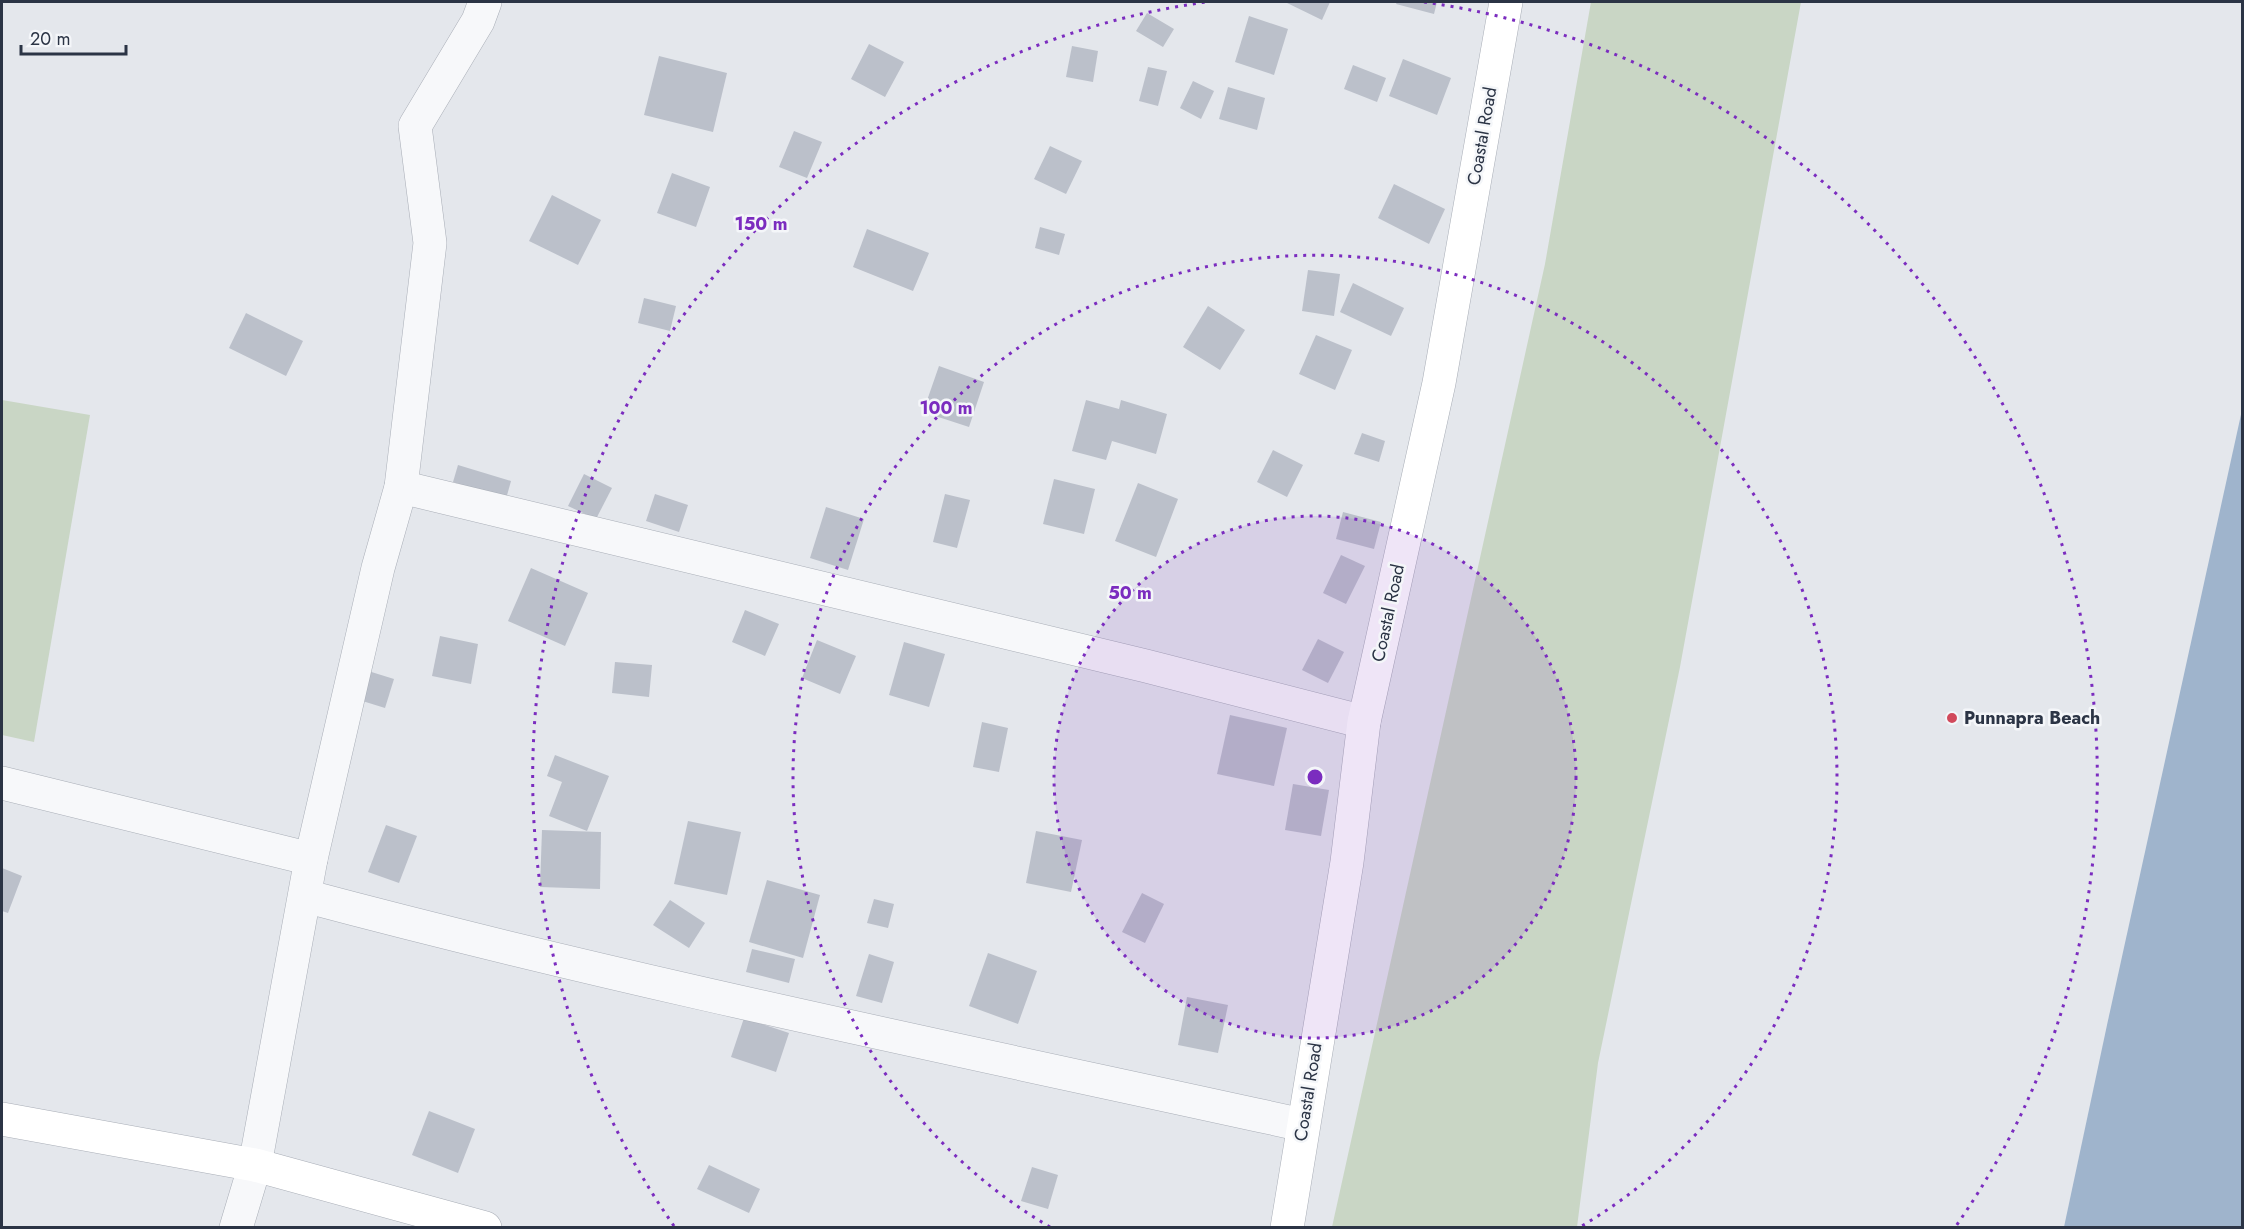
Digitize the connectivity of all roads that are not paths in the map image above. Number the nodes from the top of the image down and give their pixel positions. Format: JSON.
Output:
{"nodes":[{"id":1,"x":485,"y":2,"type":"edge"},
{"id":2,"x":1506,"y":2,"type":"edge"},
{"id":3,"x":401,"y":487,"type":"junction"},
{"id":4,"x":1364,"y":722,"type":"junction"},
{"id":5,"x":2,"y":783,"type":"edge"},
{"id":6,"x":311,"y":858,"type":"junction"},
{"id":7,"x":305,"y":896,"type":"junction"},
{"id":8,"x":2,"y":1119,"type":"edge"},
{"id":9,"x":1303,"y":1125,"type":"junction"},
{"id":10,"x":255,"y":1165,"type":"junction"},
{"id":11,"x":236,"y":1227,"type":"edge"},
{"id":12,"x":485,"y":1227,"type":"edge"},
{"id":13,"x":1287,"y":1227,"type":"edge"}],
"edges":[{"from":1,"to":3,"type":"street"},
{"from":2,"to":4,"type":"street","name":"Coastal Road"},
{"from":3,"to":4,"type":"street"},
{"from":3,"to":6,"type":"street"},
{"from":4,"to":9,"type":"street","name":"Coastal Road"},
{"from":5,"to":6,"type":"street"},
{"from":6,"to":7,"type":"street"},
{"from":7,"to":9,"type":"street"},
{"from":7,"to":10,"type":"street"},
{"from":8,"to":10,"type":"street"},
{"from":9,"to":13,"type":"street","name":"Coastal Road"},
{"from":10,"to":11,"type":"street"},
{"from":10,"to":12,"type":"street"}]}
